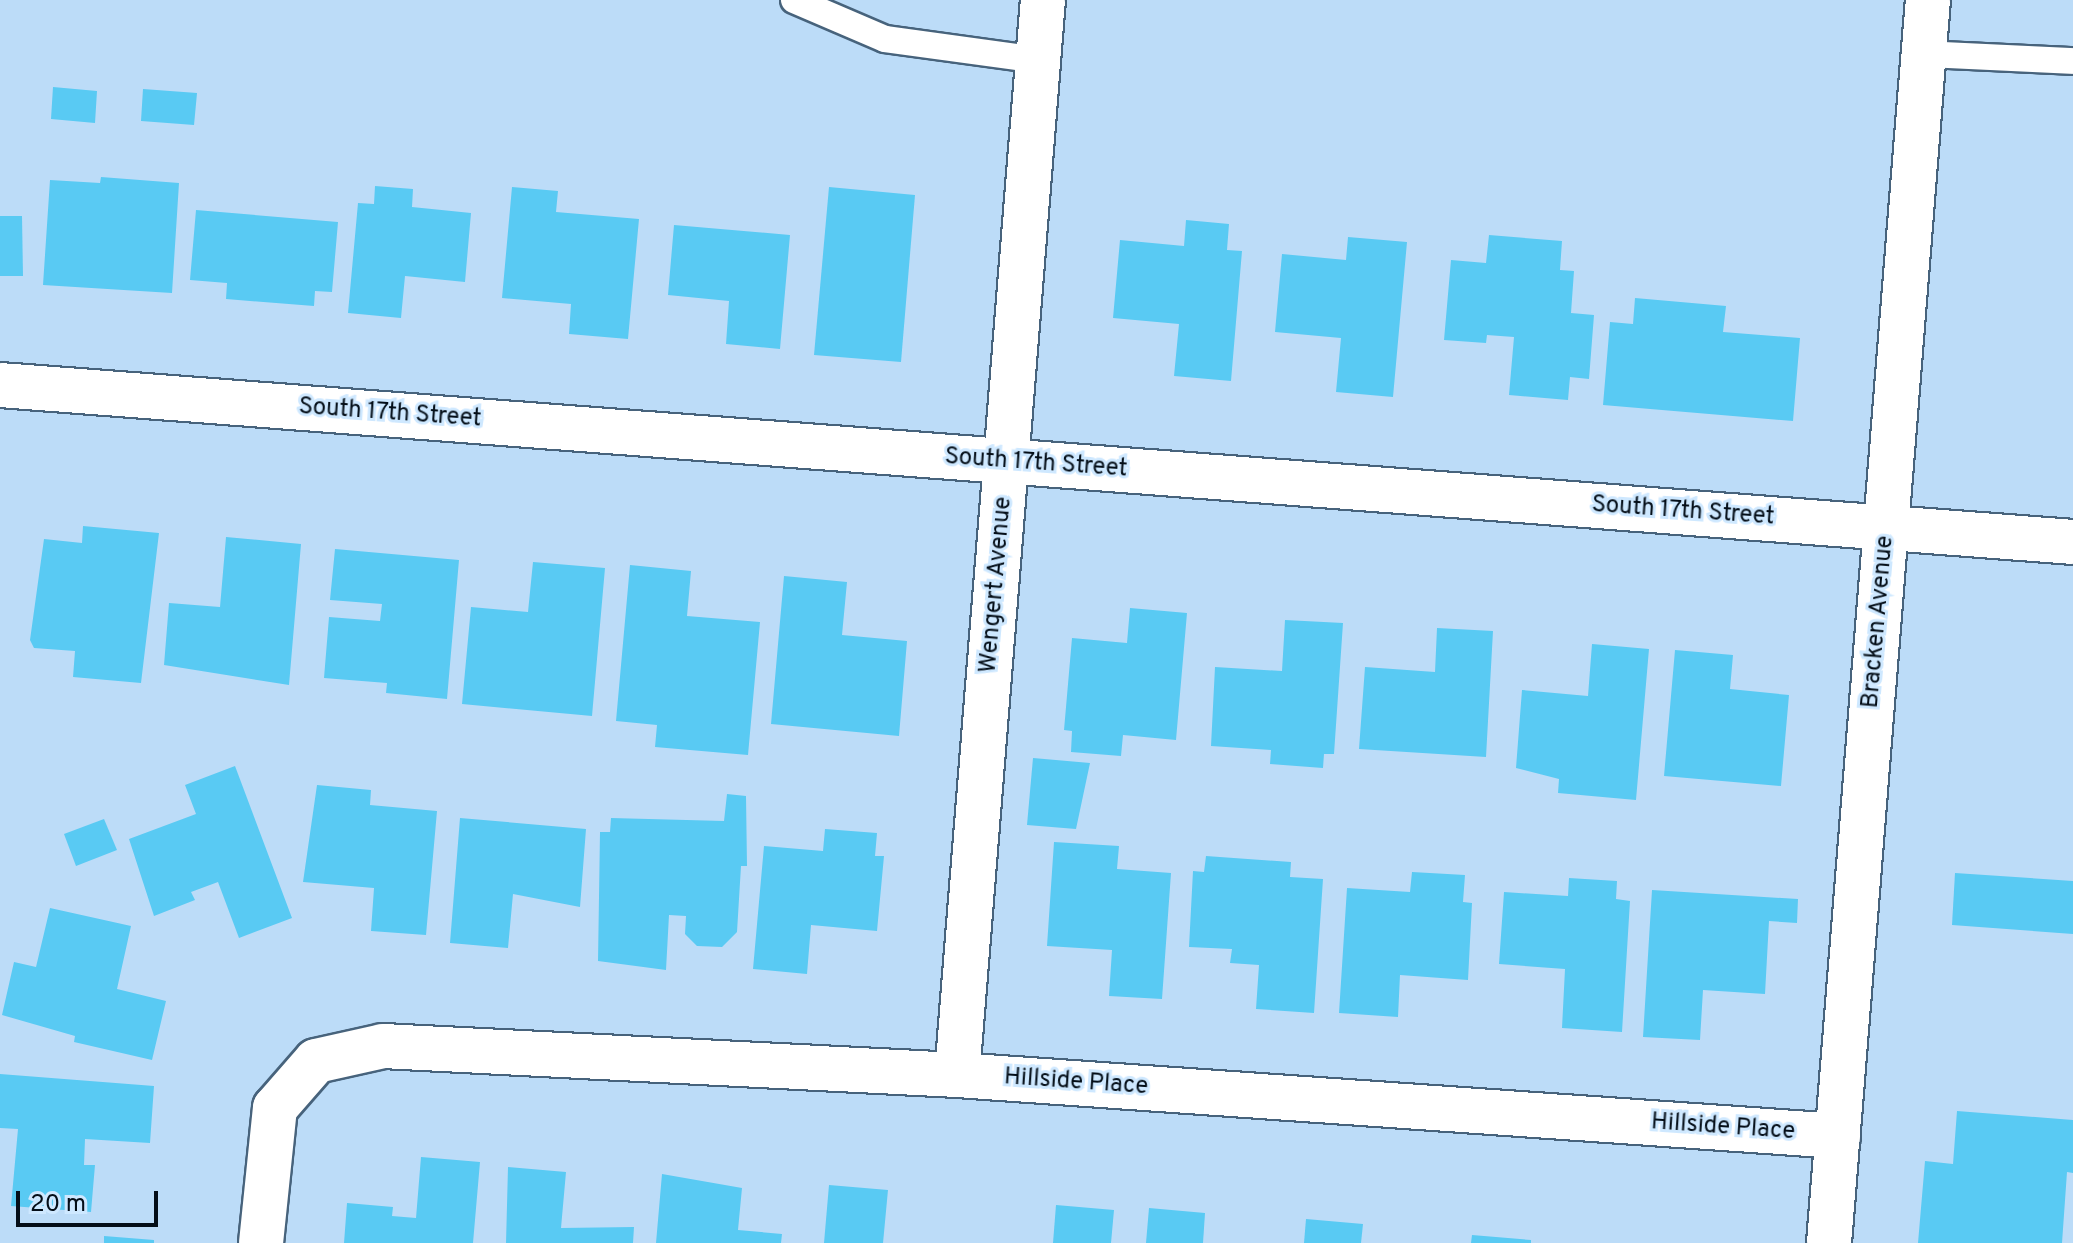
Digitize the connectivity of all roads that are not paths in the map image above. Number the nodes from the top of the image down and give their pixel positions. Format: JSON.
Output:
{"nodes":[{"id":1,"x":794,"y":0,"type":"edge"},
{"id":2,"x":1043,"y":0,"type":"edge"},
{"id":3,"x":1928,"y":0,"type":"edge"},
{"id":4,"x":1924,"y":54,"type":"junction"},
{"id":5,"x":1038,"y":60,"type":"junction"},
{"id":6,"x":2073,"y":61,"type":"edge"},
{"id":7,"x":0,"y":385,"type":"edge"},
{"id":8,"x":1007,"y":461,"type":"junction"},
{"id":9,"x":1886,"y":528,"type":"junction"},
{"id":10,"x":2073,"y":542,"type":"edge"},
{"id":11,"x":957,"y":1075,"type":"junction"},
{"id":12,"x":1838,"y":1136,"type":"junction"},
{"id":13,"x":261,"y":1243,"type":"edge"},
{"id":14,"x":1829,"y":1243,"type":"edge"}],
"edges":[{"from":1,"to":5,"type":"lane"},
{"from":2,"to":5,"type":"street","name":"Wengert Avenue"},
{"from":3,"to":4,"type":"street","name":"Bracken Avenue"},
{"from":4,"to":6,"type":"lane"},
{"from":4,"to":9,"type":"street","name":"Bracken Avenue"},
{"from":5,"to":8,"type":"street","name":"Wengert Avenue"},
{"from":7,"to":8,"type":"street","name":"South 17th Street"},
{"from":8,"to":9,"type":"street","name":"South 17th Street"},
{"from":8,"to":11,"type":"street","name":"Wengert Avenue"},
{"from":9,"to":10,"type":"street","name":"South 17th Street"},
{"from":9,"to":12,"type":"street","name":"Bracken Avenue"},
{"from":11,"to":12,"type":"street","name":"Hillside Place"},
{"from":11,"to":13,"type":"street","name":"Hillside Place"},
{"from":12,"to":14,"type":"street","name":"Bracken Avenue"}]}
